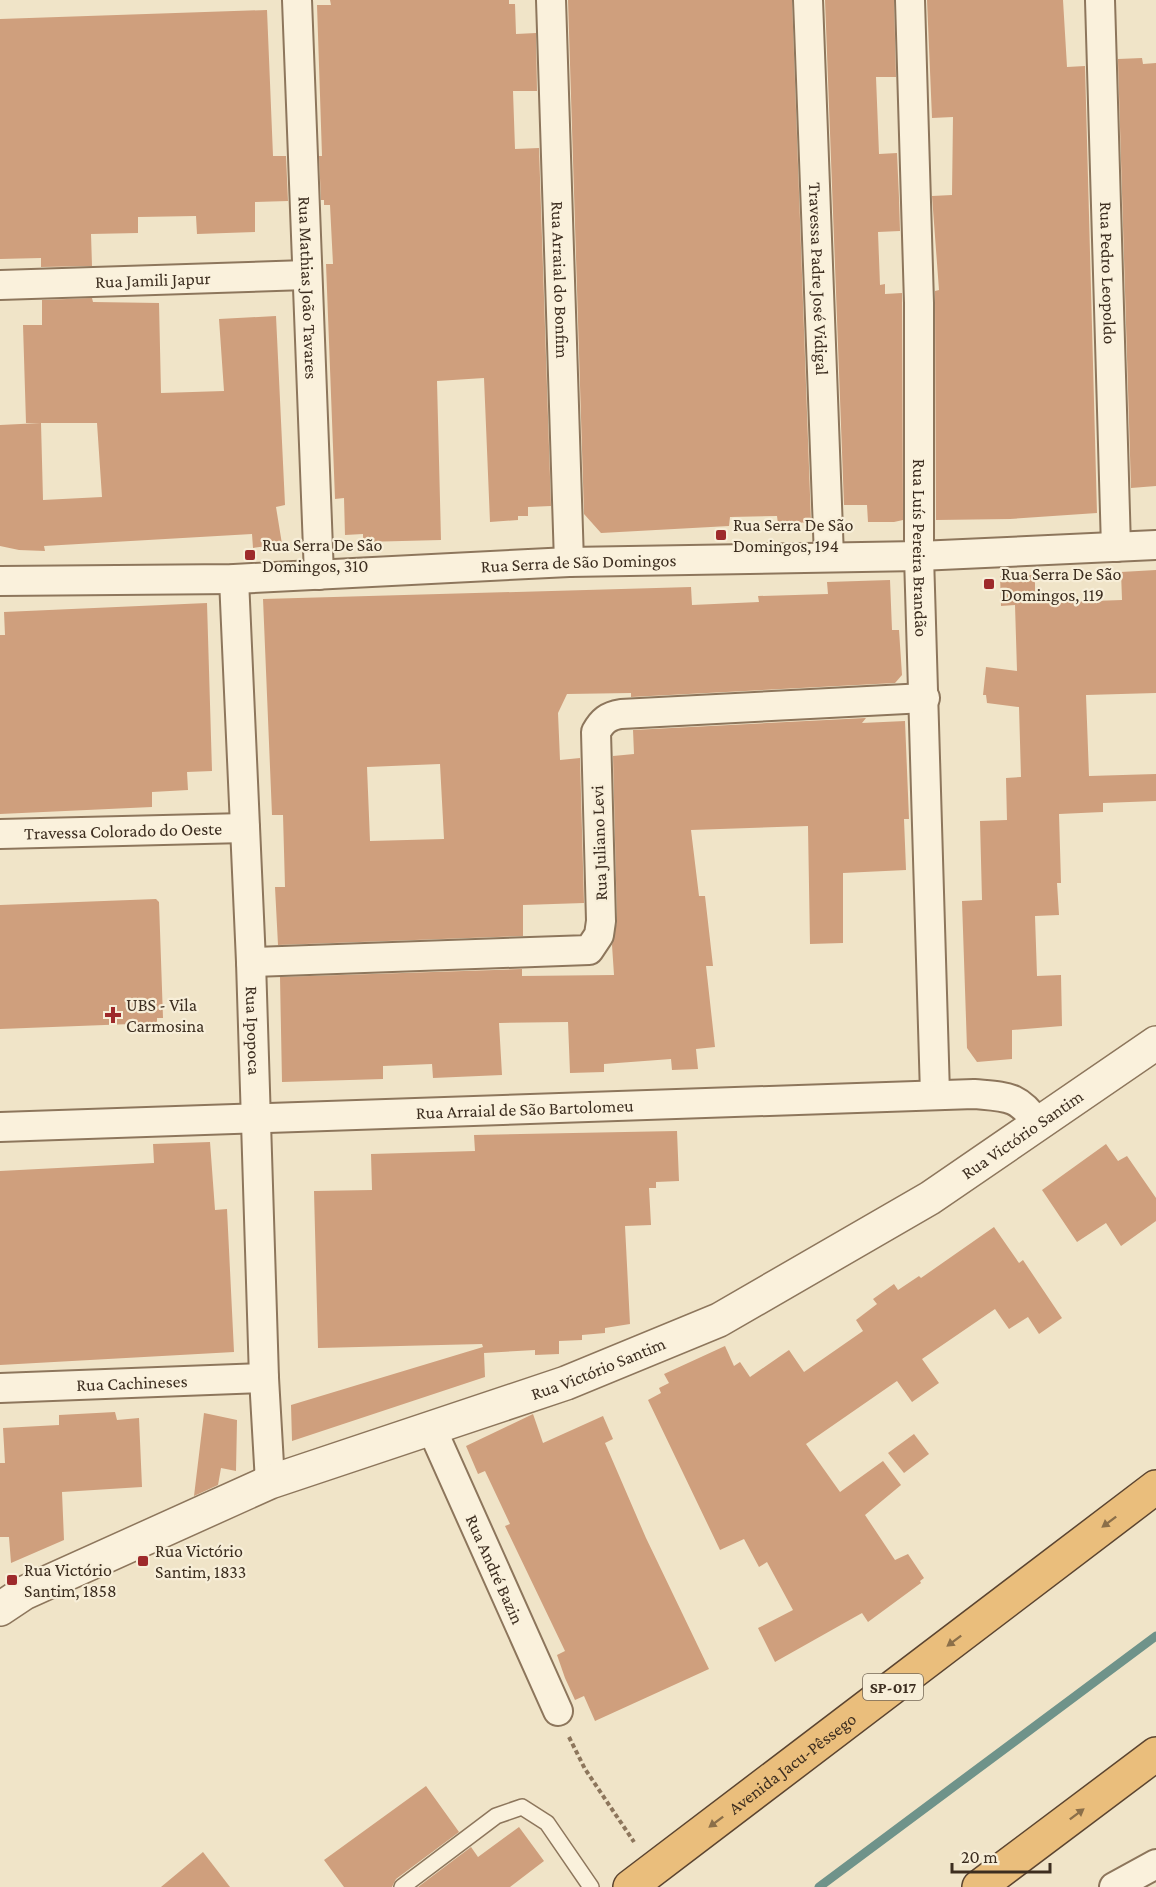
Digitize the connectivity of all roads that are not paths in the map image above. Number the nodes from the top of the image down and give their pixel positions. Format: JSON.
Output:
{"nodes":[{"id":1,"x":297,"y":0,"type":"edge"},
{"id":2,"x":551,"y":0,"type":"edge"},
{"id":3,"x":808,"y":0,"type":"edge"},
{"id":4,"x":910,"y":0,"type":"edge"},
{"id":5,"x":1100,"y":0,"type":"edge"},
{"id":6,"x":306,"y":275,"type":"junction"},
{"id":7,"x":0,"y":285,"type":"edge"},
{"id":8,"x":1156,"y":545,"type":"edge"},
{"id":9,"x":1116,"y":547,"type":"junction"},
{"id":10,"x":919,"y":555,"type":"junction"},
{"id":11,"x":830,"y":557,"type":"junction"},
{"id":12,"x":569,"y":562,"type":"junction"},
{"id":13,"x":319,"y":575,"type":"junction"},
{"id":14,"x":234,"y":579,"type":"junction"},
{"id":15,"x":0,"y":582,"type":"edge"},
{"id":16,"x":925,"y":698,"type":"junction"},
{"id":17,"x":245,"y":828,"type":"junction"},
{"id":18,"x":0,"y":834,"type":"edge"},
{"id":19,"x":251,"y":962,"type":"junction"},
{"id":20,"x":1156,"y":1043,"type":"edge"},
{"id":21,"x":935,"y":1094,"type":"junction"},
{"id":22,"x":255,"y":1118,"type":"junction"},
{"id":23,"x":1038,"y":1124,"type":"junction"},
{"id":24,"x":0,"y":1127,"type":"edge"},
{"id":25,"x":264,"y":1378,"type":"junction"},
{"id":26,"x":0,"y":1388,"type":"edge"},
{"id":27,"x":431,"y":1428,"type":"junction"},
{"id":28,"x":270,"y":1482,"type":"junction"},
{"id":29,"x":1156,"y":1487,"type":"edge"},
{"id":30,"x":0,"y":1609,"type":"edge"},
{"id":31,"x":558,"y":1711,"type":"road end"},
{"id":32,"x":1156,"y":1754,"type":"edge"},
{"id":33,"x":1156,"y":1864,"type":"edge"},
{"id":34,"x":641,"y":1879,"type":"edge"},
{"id":35,"x":402,"y":1887,"type":"edge"},
{"id":36,"x":591,"y":1887,"type":"edge"},
{"id":37,"x":979,"y":1887,"type":"edge"},
{"id":38,"x":1114,"y":1887,"type":"edge"}],
"edges":[{"from":1,"to":6,"type":"street","name":"Rua Mathias João Tavares"},
{"from":2,"to":12,"type":"street","name":"Rua Arraial do Bonfim"},
{"from":3,"to":11,"type":"street","name":"Travessa Padre José Vidigal"},
{"from":4,"to":10,"type":"street","name":"Rua Luís Pereira Brandão"},
{"from":5,"to":9,"type":"street","name":"Rua Pedro Leopoldo"},
{"from":6,"to":7,"type":"street","name":"Rua Jamili Japur"},
{"from":6,"to":13,"type":"street","name":"Rua Mathias João Tavares"},
{"from":8,"to":9,"type":"street","name":"Rua Serra de São Domingos"},
{"from":9,"to":10,"type":"street","name":"Rua Serra de São Domingos"},
{"from":10,"to":11,"type":"street","name":"Rua Serra de São Domingos"},
{"from":10,"to":16,"type":"street","name":"Rua Luís Pereira Brandão"},
{"from":11,"to":12,"type":"street","name":"Rua Serra de São Domingos"},
{"from":12,"to":13,"type":"street","name":"Rua Serra de São Domingos"},
{"from":13,"to":14,"type":"street","name":"Rua Serra de São Domingos"},
{"from":14,"to":15,"type":"street","name":"Rua Serra de São Domingos"},
{"from":14,"to":17,"type":"street","name":"Rua Ipopoca"},
{"from":16,"to":19,"type":"street","name":"Rua Juliano Levi"},
{"from":16,"to":21,"type":"street","name":"Rua Luís Pereira Brandão"},
{"from":17,"to":18,"type":"street","name":"Travessa Colorado do Oeste"},
{"from":17,"to":19,"type":"street","name":"Rua Ipopoca"},
{"from":19,"to":22,"type":"street","name":"Rua Ipopoca"},
{"from":20,"to":23,"type":"street","name":"Rua Victório Santim"},
{"from":21,"to":22,"type":"street","name":"Rua Arraial de São Bartolomeu"},
{"from":21,"to":23,"type":"street","name":"Rua Arraial de São Bartolomeu"},
{"from":22,"to":24,"type":"street","name":"Rua Arraial de São Bartolomeu"},
{"from":22,"to":25,"type":"street","name":"Rua Ipopoca"},
{"from":23,"to":27,"type":"street","name":"Rua Victório Santim"},
{"from":25,"to":26,"type":"street","name":"Rua Cachineses"},
{"from":25,"to":28,"type":"street","name":"Rua Ipopoca"},
{"from":27,"to":28,"type":"street","name":"Rua Victório Santim"},
{"from":27,"to":31,"type":"street","name":"Rua André Bazin"},
{"from":28,"to":30,"type":"street","name":"Rua Victório Santim"},
{"from":29,"to":34,"type":"highway","name":"Avenida Jacu-Pêssego","number":"SP-017","one_way":true},
{"from":37,"to":32,"type":"highway","one_way":true},
{"from":33,"to":38,"type":"street"},
{"from":35,"to":36,"type":"lane"}]}
